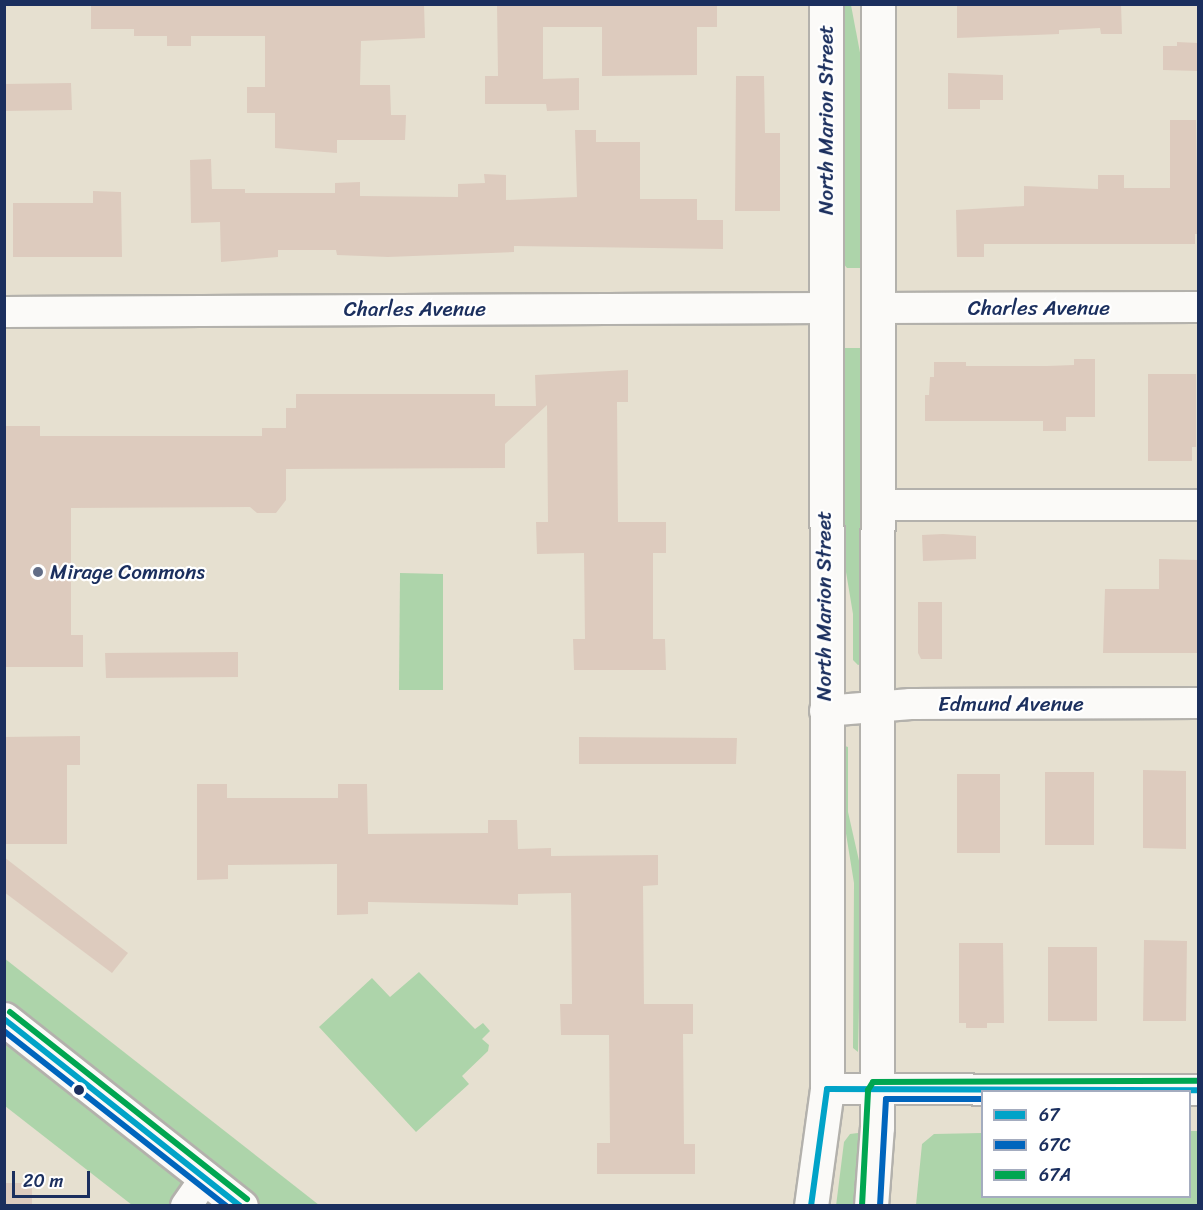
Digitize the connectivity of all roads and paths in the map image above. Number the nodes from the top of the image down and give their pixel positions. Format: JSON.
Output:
{"nodes":[{"id":1,"x":825,"y":4,"type":"edge"},
{"id":2,"x":878,"y":4,"type":"edge"},
{"id":3,"x":1198,"y":307,"type":"edge"},
{"id":4,"x":825,"y":308,"type":"junction"},
{"id":5,"x":880,"y":308,"type":"junction"},
{"id":6,"x":4,"y":312,"type":"edge"},
{"id":7,"x":880,"y":505,"type":"junction"},
{"id":8,"x":1198,"y":505,"type":"edge"},
{"id":9,"x":1198,"y":703,"type":"edge"},
{"id":10,"x":878,"y":706,"type":"junction"},
{"id":11,"x":825,"y":711,"type":"junction"},
{"id":12,"x":4,"y":1019,"type":"edge"},
{"id":13,"x":827,"y":1089,"type":"junction"},
{"id":14,"x":877,"y":1090,"type":"junction"},
{"id":15,"x":1198,"y":1090,"type":"edge"},
{"id":16,"x":206,"y":1178,"type":"junction"},
{"id":17,"x":186,"y":1206,"type":"edge"},
{"id":18,"x":242,"y":1206,"type":"edge"},
{"id":19,"x":811,"y":1206,"type":"edge"},
{"id":20,"x":871,"y":1206,"type":"edge"}],
"edges":[{"from":1,"to":4,"type":"main road","name":"North Marion Street"},
{"from":2,"to":5,"type":"main road"},
{"from":3,"to":5,"type":"street","name":"Charles Avenue"},
{"from":4,"to":6,"type":"street","name":"Charles Avenue"},
{"from":4,"to":11,"type":"main road","name":"North Marion Street"},
{"from":5,"to":7,"type":"main road"},
{"from":7,"to":8,"type":"street"},
{"from":7,"to":10,"type":"main road"},
{"from":9,"to":10,"type":"street","name":"Edmund Avenue"},
{"from":10,"to":11,"type":"street","name":"Edmund Avenue"},
{"from":10,"to":14,"type":"main road"},
{"from":11,"to":13,"type":"main road","name":"North Marion Street"},
{"from":12,"to":16,"type":"main road"},
{"from":13,"to":14,"type":"street"},
{"from":13,"to":19,"type":"main road","name":"North Marion Street"},
{"from":14,"to":15,"type":"street"},
{"from":14,"to":20,"type":"main road"},
{"from":16,"to":17,"type":"street"},
{"from":16,"to":18,"type":"main road"}]}
